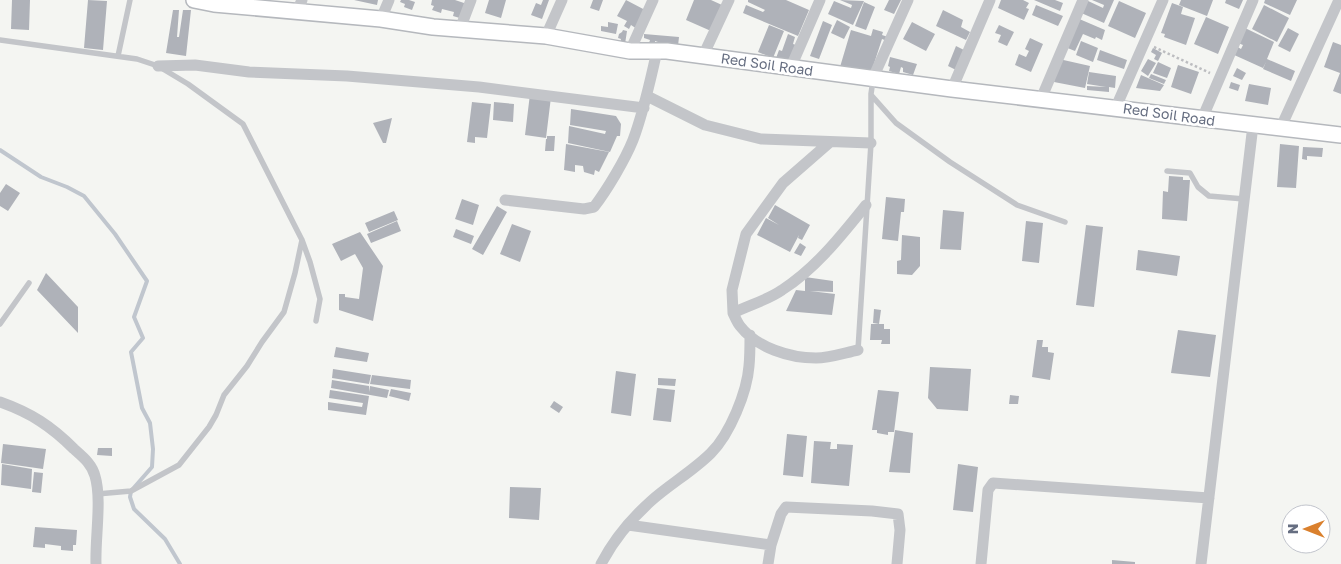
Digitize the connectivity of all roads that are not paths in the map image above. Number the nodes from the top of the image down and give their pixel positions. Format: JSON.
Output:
{"nodes":[{"id":1,"x":130,"y":0,"type":"edge"},
{"id":2,"x":194,"y":0,"type":"edge"},
{"id":3,"x":389,"y":0,"type":"edge"},
{"id":4,"x":472,"y":0,"type":"edge"},
{"id":5,"x":562,"y":0,"type":"edge"},
{"id":6,"x":653,"y":0,"type":"edge"},
{"id":7,"x":729,"y":0,"type":"edge"},
{"id":8,"x":820,"y":0,"type":"edge"},
{"id":9,"x":908,"y":0,"type":"edge"},
{"id":10,"x":990,"y":0,"type":"edge"},
{"id":11,"x":1083,"y":0,"type":"edge"},
{"id":12,"x":1163,"y":0,"type":"edge"},
{"id":13,"x":1253,"y":0,"type":"edge"},
{"id":14,"x":1339,"y":0,"type":"edge"},
{"id":15,"x":215,"y":2,"type":"edge"},
{"id":16,"x":299,"y":5,"type":"edge"},
{"id":17,"x":381,"y":19,"type":"junction"},
{"id":18,"x":460,"y":29,"type":"junction"},
{"id":19,"x":546,"y":36,"type":"junction"},
{"id":20,"x":0,"y":40,"type":"edge"},
{"id":21,"x":630,"y":51,"type":"junction"},
{"id":22,"x":657,"y":51,"type":"junction"},
{"id":23,"x":118,"y":56,"type":"junction"},
{"id":24,"x":703,"y":56,"type":"junction"},
{"id":25,"x":158,"y":66,"type":"junction"},
{"id":26,"x":791,"y":68,"type":"junction"},
{"id":27,"x":873,"y":78,"type":"junction"},
{"id":28,"x":952,"y":89,"type":"junction"},
{"id":29,"x":646,"y":96,"type":"junction"},
{"id":30,"x":872,"y":96,"type":"junction"},
{"id":31,"x":1041,"y":99,"type":"junction"},
{"id":32,"x":1116,"y":107,"type":"junction"},
{"id":33,"x":644,"y":108,"type":"junction"},
{"id":34,"x":1202,"y":119,"type":"junction"},
{"id":35,"x":1253,"y":126,"type":"junction"},
{"id":36,"x":1281,"y":127,"type":"junction"},
{"id":37,"x":1341,"y":135,"type":"edge"},
{"id":38,"x":830,"y":142,"type":"junction"},
{"id":39,"x":871,"y":142,"type":"junction"},
{"id":40,"x":1167,"y":171,"type":"dead end"},
{"id":41,"x":1244,"y":199,"type":"junction"},
{"id":42,"x":506,"y":200,"type":"dead end"},
{"id":43,"x":866,"y":205,"type":"junction"},
{"id":44,"x":1065,"y":222,"type":"dead end"},
{"id":45,"x":302,"y":240,"type":"junction"},
{"id":46,"x":29,"y":283,"type":"dead end"},
{"id":47,"x":733,"y":313,"type":"junction"},
{"id":48,"x":316,"y":321,"type":"dead end"},
{"id":49,"x":0,"y":324,"type":"edge"},
{"id":50,"x":750,"y":335,"type":"junction"},
{"id":51,"x":858,"y":350,"type":"joint"},
{"id":52,"x":0,"y":402,"type":"edge"},
{"id":53,"x":97,"y":494,"type":"junction"},
{"id":54,"x":1209,"y":498,"type":"junction"},
{"id":55,"x":628,"y":525,"type":"junction"},
{"id":56,"x":771,"y":545,"type":"junction"},
{"id":57,"x":96,"y":564,"type":"edge"},
{"id":58,"x":601,"y":564,"type":"edge"},
{"id":59,"x":768,"y":564,"type":"edge"},
{"id":60,"x":897,"y":564,"type":"edge"},
{"id":61,"x":981,"y":564,"type":"edge"},
{"id":62,"x":1201,"y":564,"type":"edge"}],
"edges":[{"from":1,"to":23,"type":"lane"},
{"from":2,"to":15,"type":"street","name":"Red Soil Road"},
{"from":3,"to":17,"type":"street"},
{"from":4,"to":18,"type":"street"},
{"from":5,"to":19,"type":"street"},
{"from":6,"to":21,"type":"street"},
{"from":7,"to":24,"type":"street"},
{"from":8,"to":26,"type":"street"},
{"from":9,"to":27,"type":"street"},
{"from":10,"to":28,"type":"street"},
{"from":11,"to":31,"type":"street"},
{"from":12,"to":32,"type":"street"},
{"from":13,"to":34,"type":"street"},
{"from":14,"to":36,"type":"street"},
{"from":15,"to":16,"type":"street","name":"Red Soil Road"},
{"from":16,"to":17,"type":"street","name":"Red Soil Road"},
{"from":17,"to":18,"type":"street","name":"Red Soil Road"},
{"from":18,"to":19,"type":"street","name":"Red Soil Road"},
{"from":19,"to":21,"type":"street","name":"Red Soil Road"},
{"from":20,"to":23,"type":"lane"},
{"from":21,"to":22,"type":"street","name":"Red Soil Road"},
{"from":22,"to":24,"type":"street","name":"Red Soil Road"},
{"from":22,"to":29,"type":"street"},
{"from":23,"to":25,"type":"lane"},
{"from":24,"to":26,"type":"street","name":"Red Soil Road"},
{"from":25,"to":33,"type":"street"},
{"from":25,"to":45,"type":"lane"},
{"from":26,"to":27,"type":"street","name":"Red Soil Road"},
{"from":27,"to":28,"type":"street","name":"Red Soil Road"},
{"from":27,"to":30,"type":"lane"},
{"from":28,"to":31,"type":"street","name":"Red Soil Road"},
{"from":29,"to":33,"type":"street"},
{"from":29,"to":38,"type":"street"},
{"from":30,"to":39,"type":"lane"},
{"from":30,"to":44,"type":"lane"},
{"from":31,"to":32,"type":"street","name":"Red Soil Road"},
{"from":32,"to":34,"type":"street","name":"Red Soil Road"},
{"from":33,"to":42,"type":"street"},
{"from":34,"to":35,"type":"street","name":"Red Soil Road"},
{"from":35,"to":36,"type":"street","name":"Red Soil Road"},
{"from":35,"to":41,"type":"street"},
{"from":36,"to":37,"type":"street","name":"Red Soil Road"},
{"from":38,"to":39,"type":"street"},
{"from":38,"to":47,"type":"street"},
{"from":39,"to":43,"type":"lane"},
{"from":40,"to":41,"type":"lane"},
{"from":41,"to":54,"type":"street"},
{"from":43,"to":47,"type":"street"},
{"from":43,"to":51,"type":"lane"},
{"from":45,"to":48,"type":"lane"},
{"from":45,"to":53,"type":"lane"},
{"from":46,"to":49,"type":"lane"},
{"from":47,"to":50,"type":"street"},
{"from":50,"to":51,"type":"street"},
{"from":50,"to":55,"type":"street"},
{"from":52,"to":53,"type":"street"},
{"from":53,"to":57,"type":"street"},
{"from":54,"to":61,"type":"street"},
{"from":54,"to":62,"type":"street"},
{"from":55,"to":56,"type":"street"},
{"from":55,"to":58,"type":"street"},
{"from":56,"to":59,"type":"street"},
{"from":56,"to":60,"type":"street"}]}
